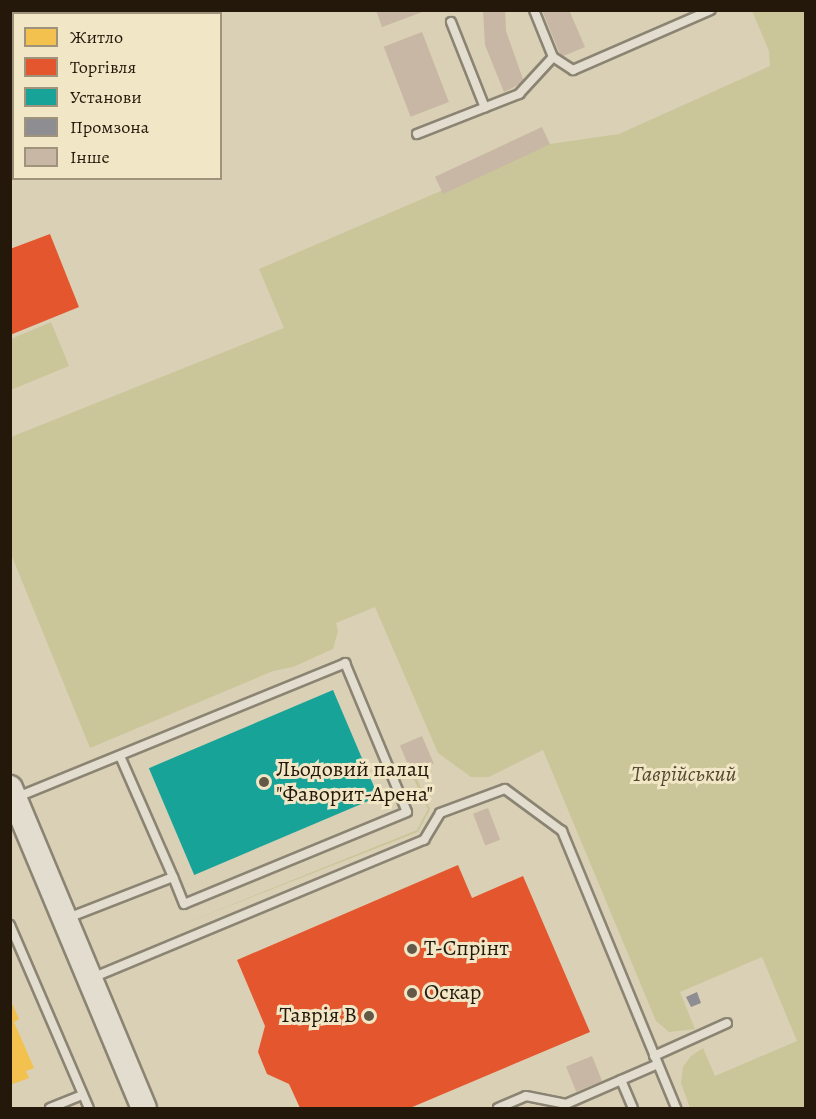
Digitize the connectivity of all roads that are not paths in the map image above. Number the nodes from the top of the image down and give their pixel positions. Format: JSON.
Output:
{"nodes":[{"id":1,"x":534,"y":10,"type":"edge"},
{"id":2,"x":711,"y":10,"type":"edge"},
{"id":3,"x":451,"y":22,"type":"dead end"},
{"id":4,"x":553,"y":57,"type":"junction"},
{"id":5,"x":484,"y":108,"type":"junction"},
{"id":6,"x":417,"y":134,"type":"dead end"},
{"id":7,"x":120,"y":756,"type":"junction"},
{"id":8,"x":13,"y":793,"type":"edge"},
{"id":9,"x":173,"y":877,"type":"junction"},
{"id":10,"x":65,"y":919,"type":"junction"},
{"id":11,"x":10,"y":925,"type":"edge"},
{"id":12,"x":90,"y":978,"type":"junction"},
{"id":13,"x":727,"y":1023,"type":"dead end"},
{"id":14,"x":656,"y":1060,"type":"junction"},
{"id":15,"x":621,"y":1080,"type":"junction"},
{"id":16,"x":83,"y":1095,"type":"junction"},
{"id":17,"x":50,"y":1108,"type":"edge"},
{"id":18,"x":89,"y":1108,"type":"edge"},
{"id":19,"x":144,"y":1108,"type":"edge"},
{"id":20,"x":498,"y":1108,"type":"edge"},
{"id":21,"x":633,"y":1108,"type":"edge"},
{"id":22,"x":676,"y":1108,"type":"edge"}],
"edges":[{"from":1,"to":4,"type":"lane"},
{"from":2,"to":4,"type":"lane"},
{"from":3,"to":5,"type":"lane"},
{"from":4,"to":5,"type":"lane"},
{"from":5,"to":6,"type":"lane"},
{"from":7,"to":8,"type":"lane"},
{"from":7,"to":9,"type":"lane"},
{"from":7,"to":9,"type":"lane"},
{"from":8,"to":10,"type":"street"},
{"from":9,"to":10,"type":"lane"},
{"from":10,"to":12,"type":"street"},
{"from":11,"to":16,"type":"lane"},
{"from":12,"to":14,"type":"lane"},
{"from":12,"to":19,"type":"street"},
{"from":13,"to":14,"type":"lane"},
{"from":14,"to":15,"type":"lane"},
{"from":14,"to":22,"type":"lane"},
{"from":15,"to":20,"type":"lane"},
{"from":15,"to":21,"type":"lane"},
{"from":16,"to":17,"type":"lane"},
{"from":16,"to":18,"type":"lane"}]}
